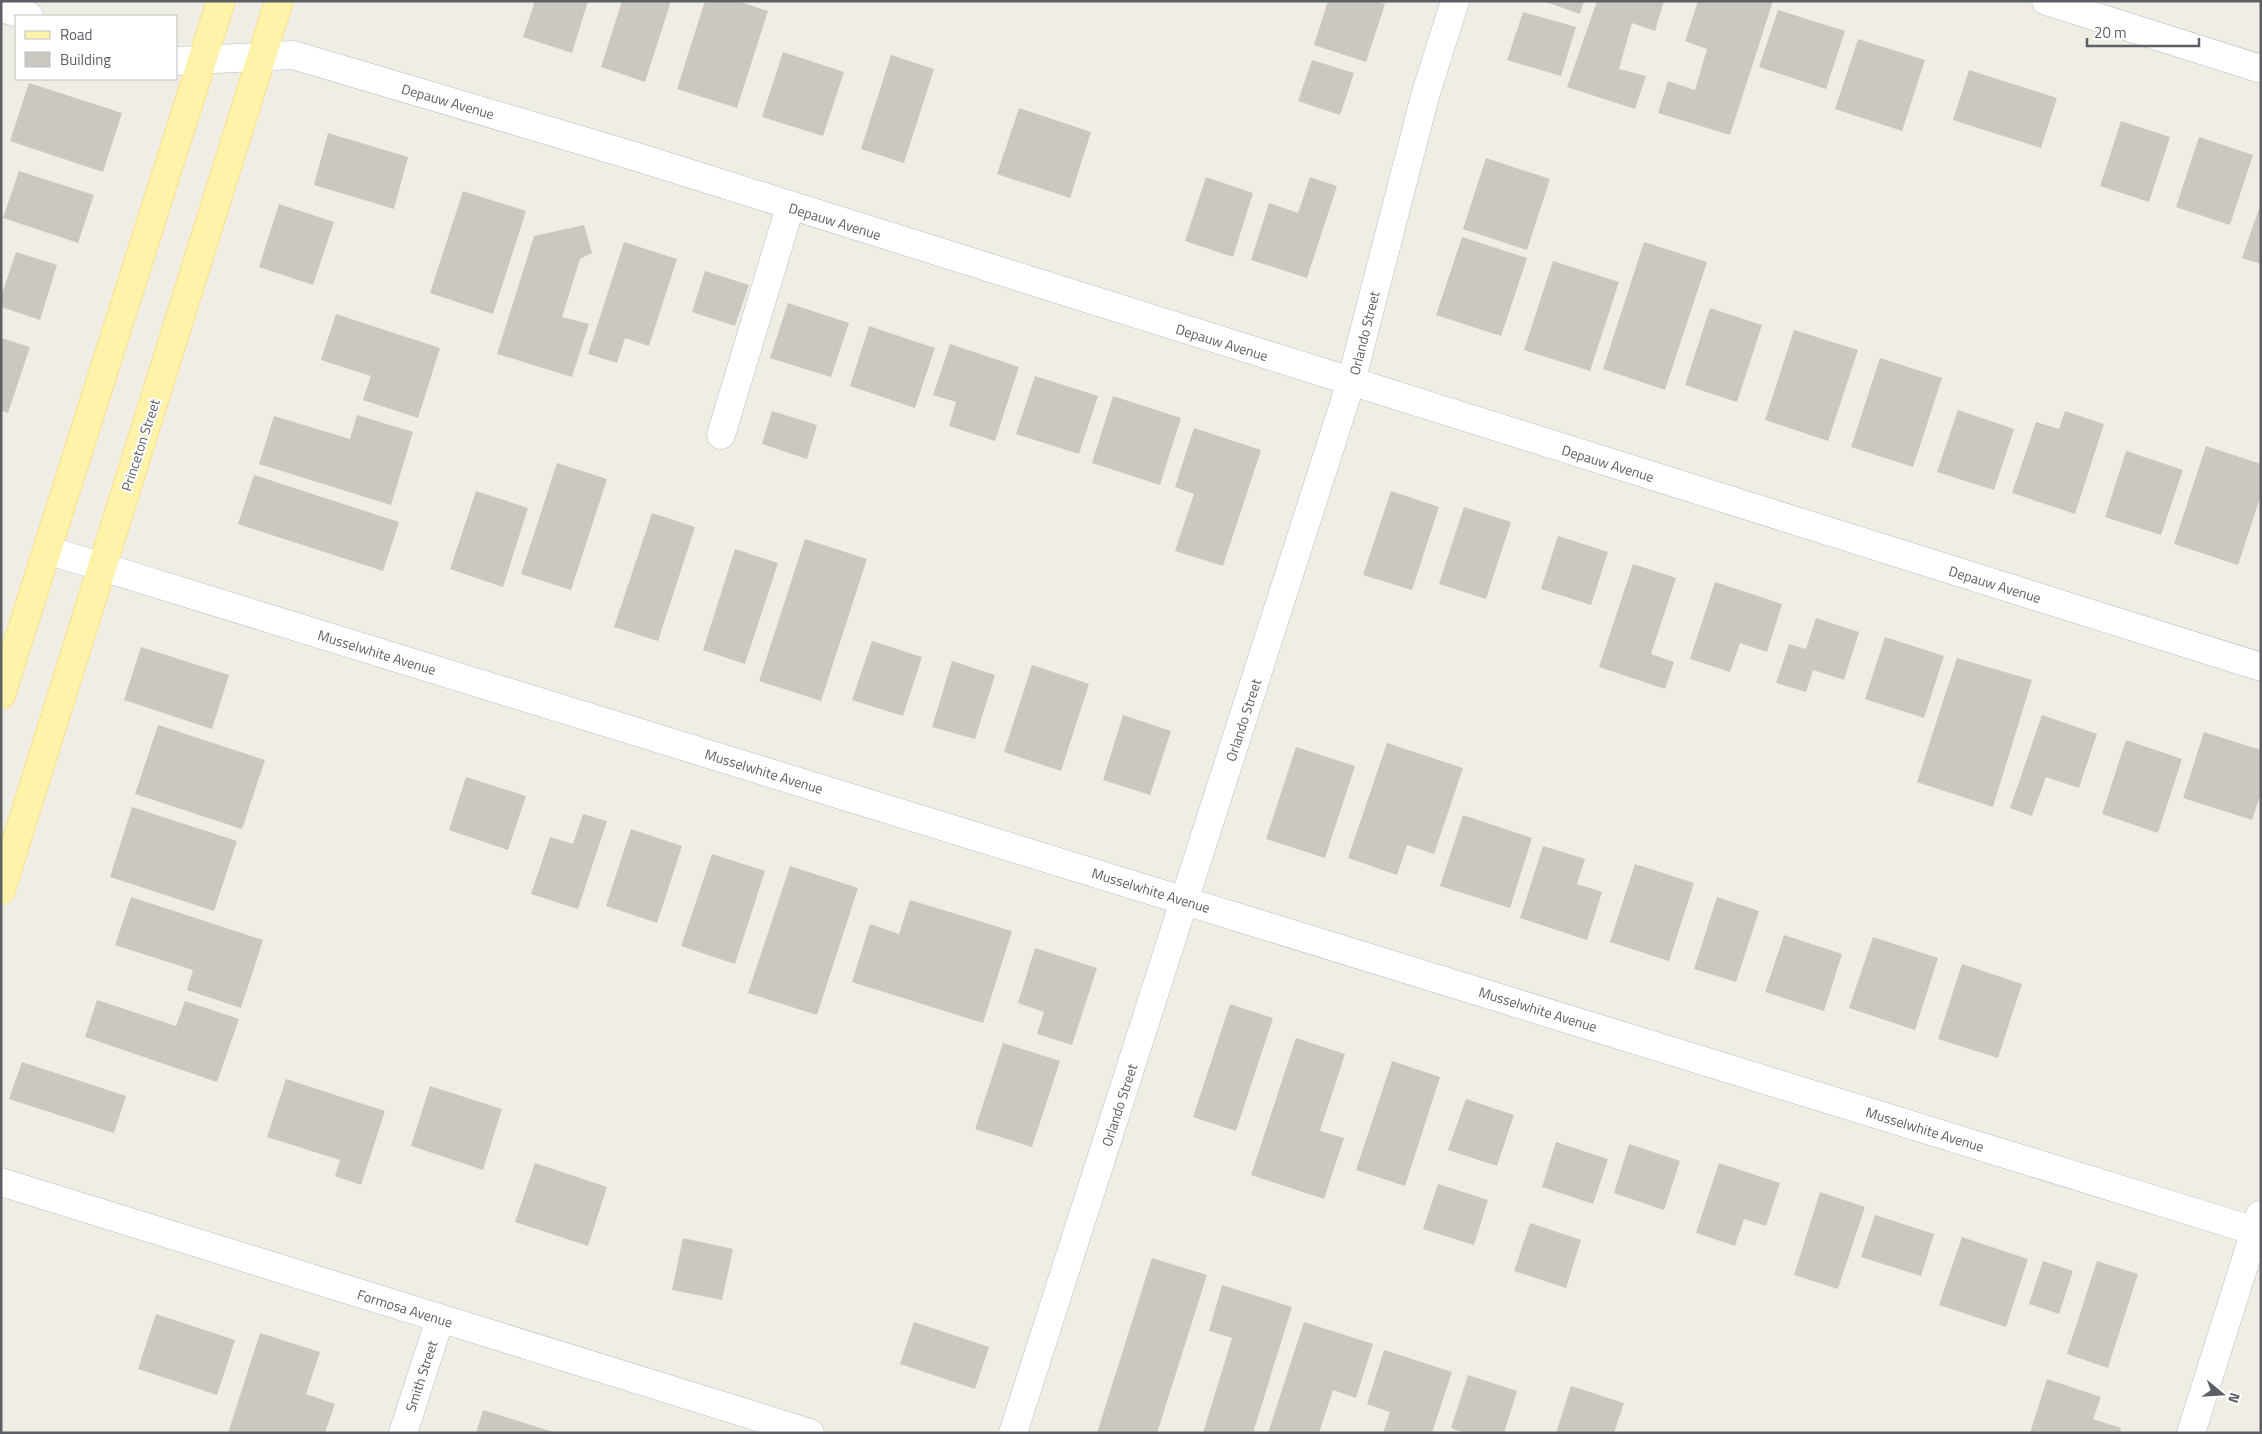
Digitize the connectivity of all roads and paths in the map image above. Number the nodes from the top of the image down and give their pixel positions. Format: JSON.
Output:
{"nodes":[{"id":1,"x":221,"y":1,"type":"edge"},
{"id":2,"x":279,"y":1,"type":"edge"},
{"id":3,"x":1455,"y":1,"type":"edge"},
{"id":4,"x":2046,"y":1,"type":"edge"},
{"id":5,"x":1,"y":8,"type":"edge"},
{"id":6,"x":26,"y":15,"type":"edge"},
{"id":7,"x":262,"y":56,"type":"junction"},
{"id":8,"x":203,"y":59,"type":"junction"},
{"id":9,"x":178,"y":61,"type":"edge"},
{"id":10,"x":2261,"y":69,"type":"edge"},
{"id":11,"x":790,"y":207,"type":"junction"},
{"id":12,"x":1351,"y":382,"type":"junction"},
{"id":13,"x":721,"y":435,"type":"dead end"},
{"id":14,"x":47,"y":550,"type":"junction"},
{"id":15,"x":101,"y":567,"type":"junction"},
{"id":16,"x":2261,"y":667,"type":"edge"},
{"id":17,"x":1,"y":695,"type":"edge"},
{"id":18,"x":1,"y":890,"type":"edge"},
{"id":19,"x":1185,"y":900,"type":"junction"},
{"id":20,"x":1,"y":1182,"type":"edge"},
{"id":21,"x":2258,"y":1222,"type":"edge"},
{"id":22,"x":440,"y":1319,"type":"junction"},
{"id":23,"x":403,"y":1433,"type":"edge"},
{"id":24,"x":810,"y":1433,"type":"edge"},
{"id":25,"x":1013,"y":1433,"type":"edge"},
{"id":26,"x":2191,"y":1433,"type":"edge"}],
"edges":[{"from":1,"to":8,"type":"main road"},
{"from":2,"to":7,"type":"main road","name":"Princeton Street"},
{"from":3,"to":12,"type":"street","name":"Orlando Street"},
{"from":4,"to":10,"type":"street"},
{"from":5,"to":6,"type":"street"},
{"from":7,"to":8,"type":"street","name":"Depauw Avenue"},
{"from":7,"to":11,"type":"street","name":"Depauw Avenue"},
{"from":7,"to":15,"type":"main road","name":"Princeton Street"},
{"from":8,"to":9,"type":"street","name":"Depauw Avenue"},
{"from":8,"to":14,"type":"main road"},
{"from":11,"to":12,"type":"street","name":"Depauw Avenue"},
{"from":11,"to":13,"type":"street"},
{"from":12,"to":16,"type":"street","name":"Depauw Avenue"},
{"from":12,"to":19,"type":"street","name":"Orlando Street"},
{"from":14,"to":15,"type":"street","name":"Musselwhite Avenue"},
{"from":14,"to":17,"type":"main road"},
{"from":15,"to":18,"type":"main road","name":"Princeton Street"},
{"from":15,"to":19,"type":"street","name":"Musselwhite Avenue"},
{"from":19,"to":21,"type":"street","name":"Musselwhite Avenue"},
{"from":19,"to":25,"type":"street","name":"Orlando Street"},
{"from":20,"to":22,"type":"street","name":"Formosa Avenue"},
{"from":21,"to":26,"type":"street"},
{"from":22,"to":23,"type":"street","name":"Smith Street"},
{"from":22,"to":24,"type":"street","name":"Formosa Avenue"}]}
